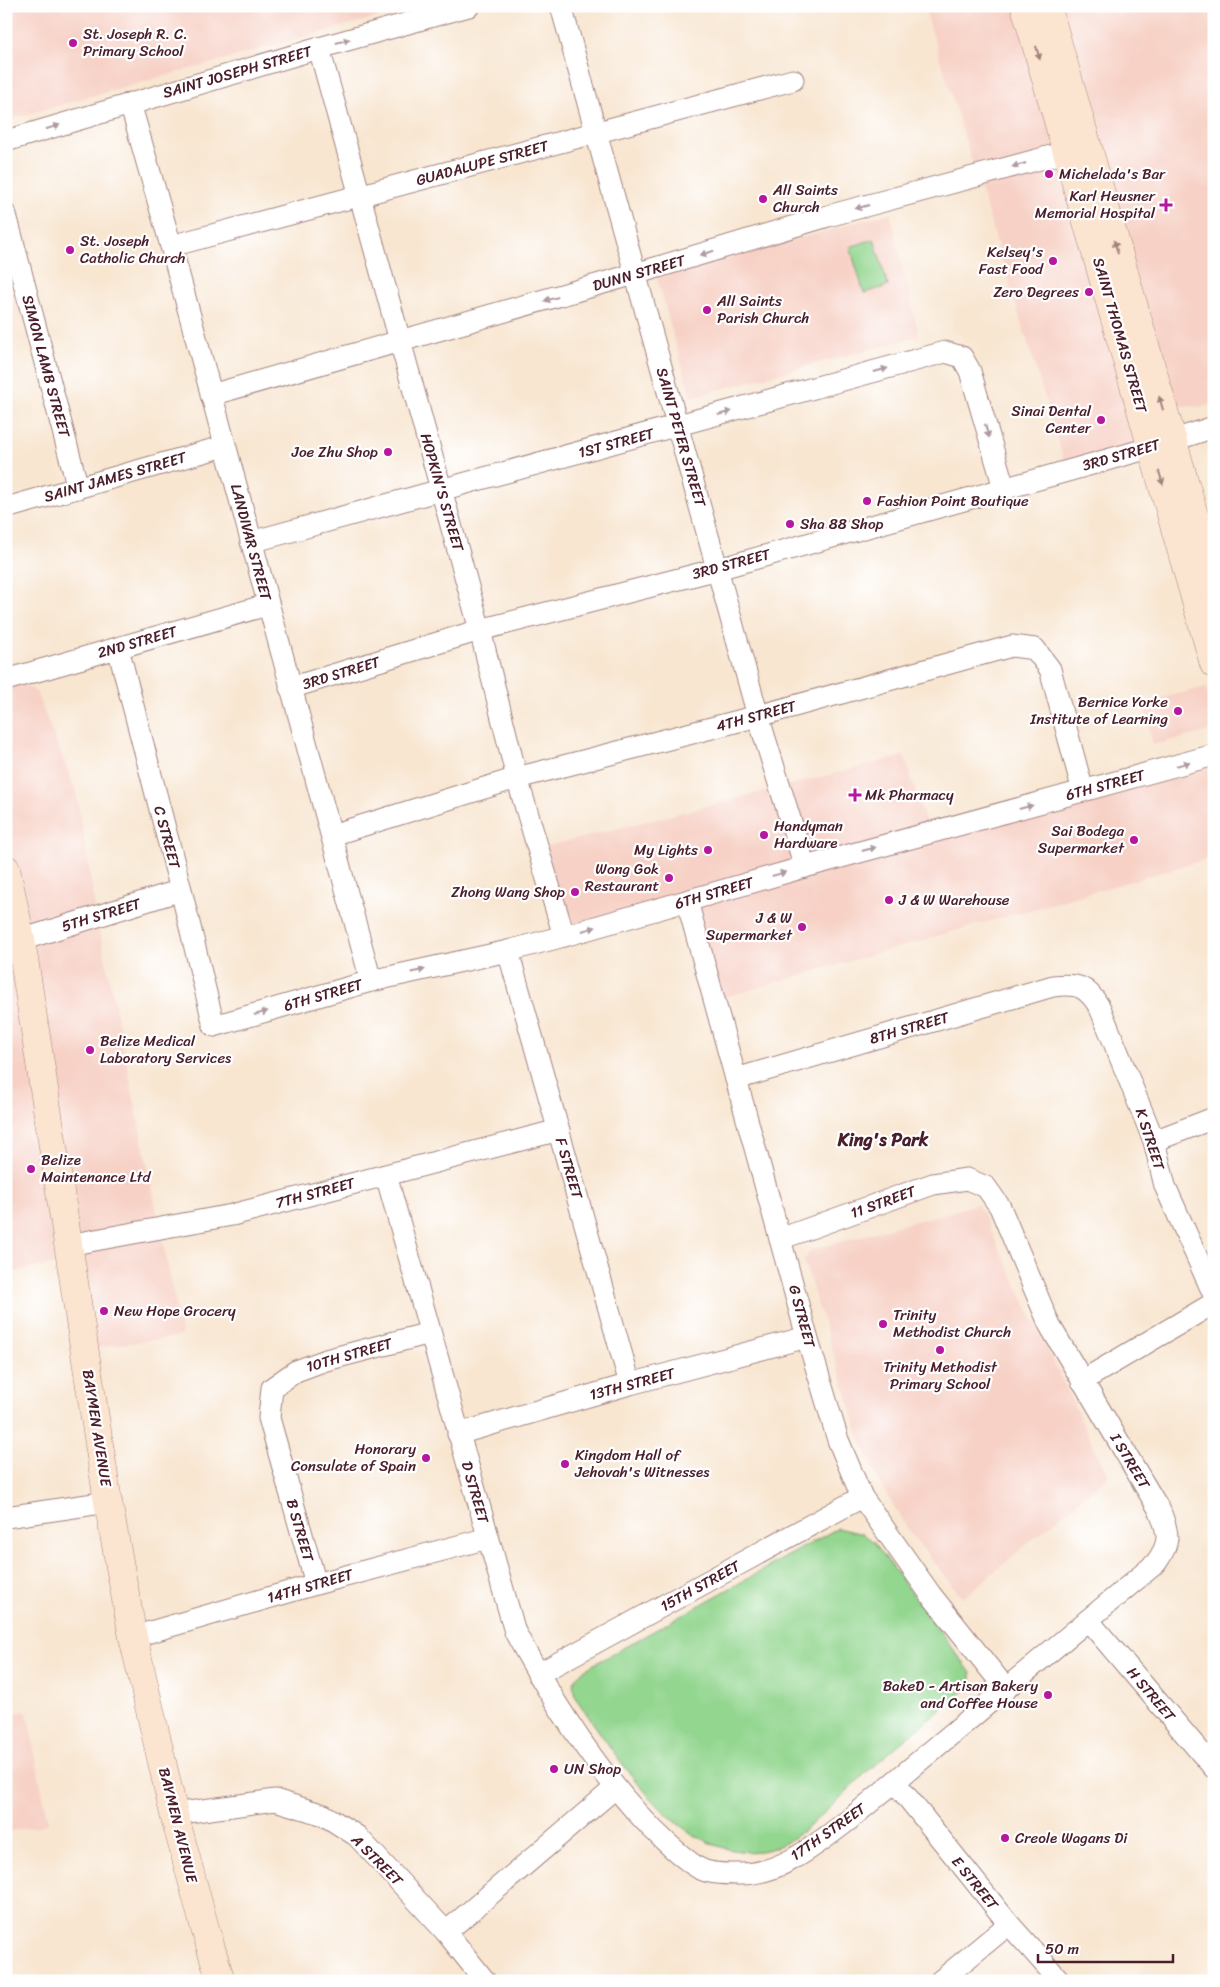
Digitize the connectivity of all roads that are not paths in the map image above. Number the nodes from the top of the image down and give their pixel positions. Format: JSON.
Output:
{"nodes":[{"id":1,"x":470,"y":6,"type":"edge"},
{"id":2,"x":561,"y":6,"type":"edge"},
{"id":3,"x":1025,"y":6,"type":"edge"},
{"id":4,"x":1047,"y":6,"type":"edge"},
{"id":5,"x":319,"y":48,"type":"junction"},
{"id":6,"x":793,"y":80,"type":"dead end"},
{"id":7,"x":130,"y":103,"type":"junction"},
{"id":8,"x":596,"y":132,"type":"junction"},
{"id":9,"x":6,"y":141,"type":"edge"},
{"id":10,"x":1066,"y":152,"type":"junction"},
{"id":11,"x":359,"y":195,"type":"junction"},
{"id":12,"x":6,"y":215,"type":"edge"},
{"id":13,"x":171,"y":246,"type":"junction"},
{"id":14,"x":636,"y":274,"type":"junction"},
{"id":15,"x":399,"y":342,"type":"junction"},
{"id":16,"x":212,"y":395,"type":"junction"},
{"id":17,"x":678,"y":426,"type":"junction"},
{"id":18,"x":1214,"y":427,"type":"edge"},
{"id":19,"x":1162,"y":443,"type":"junction"},
{"id":20,"x":224,"y":446,"type":"junction"},
{"id":21,"x":78,"y":488,"type":"junction"},
{"id":22,"x":1004,"y":488,"type":"junction"},
{"id":23,"x":441,"y":490,"type":"junction"},
{"id":24,"x":6,"y":508,"type":"edge"},
{"id":25,"x":251,"y":542,"type":"junction"},
{"id":26,"x":718,"y":569,"type":"junction"},
{"id":27,"x":1214,"y":584,"type":"edge"},
{"id":28,"x":268,"y":605,"type":"junction"},
{"id":29,"x":480,"y":630,"type":"junction"},
{"id":30,"x":118,"y":648,"type":"junction"},
{"id":31,"x":1214,"y":664,"type":"edge"},
{"id":32,"x":6,"y":680,"type":"edge"},
{"id":33,"x":290,"y":688,"type":"junction"},
{"id":34,"x":758,"y":716,"type":"junction"},
{"id":35,"x":1214,"y":755,"type":"edge"},
{"id":36,"x":517,"y":778,"type":"junction"},
{"id":37,"x":1083,"y":791,"type":"junction"},
{"id":38,"x":332,"y":835,"type":"junction"},
{"id":39,"x":806,"y":867,"type":"junction"},
{"id":40,"x":6,"y":869,"type":"edge"},
{"id":41,"x":181,"y":890,"type":"junction"},
{"id":42,"x":687,"y":901,"type":"junction"},
{"id":43,"x":564,"y":936,"type":"junction"},
{"id":44,"x":21,"y":940,"type":"junction"},
{"id":45,"x":508,"y":951,"type":"junction"},
{"id":46,"x":371,"y":981,"type":"junction"},
{"id":47,"x":1082,"y":987,"type":"joint"},
{"id":48,"x":214,"y":1026,"type":"joint"},
{"id":49,"x":736,"y":1079,"type":"junction"},
{"id":50,"x":1214,"y":1118,"type":"edge"},
{"id":51,"x":559,"y":1130,"type":"junction"},
{"id":52,"x":1154,"y":1141,"type":"junction"},
{"id":53,"x":386,"y":1175,"type":"junction"},
{"id":54,"x":986,"y":1187,"type":"joint"},
{"id":55,"x":780,"y":1239,"type":"junction"},
{"id":56,"x":68,"y":1245,"type":"junction"},
{"id":57,"x":1214,"y":1295,"type":"edge"},
{"id":58,"x":1214,"y":1303,"type":"edge"},
{"id":59,"x":430,"y":1332,"type":"junction"},
{"id":60,"x":807,"y":1337,"type":"junction"},
{"id":61,"x":1082,"y":1381,"type":"junction"},
{"id":62,"x":630,"y":1384,"type":"junction"},
{"id":63,"x":272,"y":1388,"type":"joint"},
{"id":64,"x":458,"y":1434,"type":"junction"},
{"id":65,"x":862,"y":1497,"type":"junction"},
{"id":66,"x":108,"y":1502,"type":"junction"},
{"id":67,"x":6,"y":1517,"type":"edge"},
{"id":68,"x":488,"y":1538,"type":"junction"},
{"id":69,"x":316,"y":1584,"type":"junction"},
{"id":70,"x":1088,"y":1620,"type":"junction"},
{"id":71,"x":133,"y":1636,"type":"junction"},
{"id":72,"x":538,"y":1674,"type":"junction"},
{"id":73,"x":1006,"y":1689,"type":"junction"},
{"id":74,"x":1212,"y":1763,"type":"edge"},
{"id":75,"x":895,"y":1782,"type":"junction"},
{"id":76,"x":615,"y":1788,"type":"junction"},
{"id":77,"x":174,"y":1814,"type":"junction"},
{"id":78,"x":1008,"y":1924,"type":"junction"},
{"id":79,"x":446,"y":1932,"type":"junction"},
{"id":80,"x":221,"y":1981,"type":"edge"},
{"id":81,"x":485,"y":1981,"type":"edge"},
{"id":82,"x":940,"y":1981,"type":"edge"},
{"id":83,"x":1060,"y":1981,"type":"edge"}],
"edges":[{"from":5,"to":1,"type":"street","name":"SAINT JOSEPH STREET","one_way":true},
{"from":2,"to":8,"type":"street","name":"SAINT PETER STREET"},
{"from":3,"to":10,"type":"street","name":"SAINT THOMAS STREET","one_way":true},
{"from":19,"to":4,"type":"street","name":"SAINT THOMAS STREET","one_way":true},
{"from":5,"to":7,"type":"street","name":"SAINT JOSEPH STREET"},
{"from":5,"to":11,"type":"street","name":"HOPKIN'S STREET"},
{"from":6,"to":8,"type":"street","name":"GUADALUPE STREET"},
{"from":9,"to":7,"type":"street","name":"SAINT JOSEPH STREET","one_way":true},
{"from":7,"to":13,"type":"street","name":"LANDIVAR STREET"},
{"from":8,"to":11,"type":"street","name":"GUADALUPE STREET"},
{"from":8,"to":14,"type":"street","name":"SAINT PETER STREET"},
{"from":10,"to":14,"type":"street","name":"DUNN STREET","one_way":true},
{"from":10,"to":19,"type":"street","name":"SAINT THOMAS STREET"},
{"from":11,"to":13,"type":"street","name":"GUADALUPE STREET"},
{"from":11,"to":15,"type":"street","name":"HOPKIN'S STREET"},
{"from":12,"to":21,"type":"street","name":"SIMON LAMB STREET"},
{"from":13,"to":16,"type":"street","name":"LANDIVAR STREET"},
{"from":14,"to":15,"type":"street","name":"DUNN STREET","one_way":true},
{"from":14,"to":17,"type":"street","name":"SAINT PETER STREET"},
{"from":15,"to":16,"type":"street","name":"DUNN STREET"},
{"from":15,"to":23,"type":"street","name":"HOPKIN'S STREET"},
{"from":16,"to":20,"type":"street","name":"LANDIVAR STREET"},
{"from":17,"to":22,"type":"street","name":"1ST STREET","one_way":true},
{"from":17,"to":23,"type":"street","name":"1ST STREET"},
{"from":17,"to":26,"type":"street","name":"SAINT PETER STREET"},
{"from":18,"to":19,"type":"street","name":"3RD STREET"},
{"from":19,"to":22,"type":"street","name":"3RD STREET"},
{"from":19,"to":27,"type":"street","name":"SAINT THOMAS STREET"},
{"from":19,"to":31,"type":"street","name":"SAINT THOMAS STREET","one_way":true},
{"from":20,"to":21,"type":"street","name":"SAINT JAMES STREET"},
{"from":20,"to":25,"type":"street","name":"LANDIVAR STREET"},
{"from":21,"to":24,"type":"street","name":"SAINT JAMES STREET"},
{"from":22,"to":26,"type":"street","name":"3RD STREET"},
{"from":23,"to":25,"type":"street","name":"1ST STREET"},
{"from":23,"to":29,"type":"street","name":"HOPKIN'S STREET"},
{"from":25,"to":28,"type":"street","name":"LANDIVAR STREET"},
{"from":26,"to":29,"type":"street","name":"3RD STREET"},
{"from":26,"to":34,"type":"street","name":"SAINT PETER STREET"},
{"from":28,"to":30,"type":"street","name":"2ND STREET"},
{"from":28,"to":33,"type":"street","name":"LANDIVAR STREET"},
{"from":29,"to":33,"type":"street","name":"3RD STREET"},
{"from":29,"to":36,"type":"street","name":"HOPKIN'S STREET"},
{"from":30,"to":32,"type":"street","name":"2ND STREET"},
{"from":30,"to":41,"type":"street","name":"C STREET"},
{"from":33,"to":38,"type":"street","name":"LANDIVAR STREET"},
{"from":34,"to":36,"type":"street","name":"4TH STREET"},
{"from":34,"to":37,"type":"street","name":"4TH STREET"},
{"from":34,"to":39,"type":"street","name":"SAINT PETER STREET"},
{"from":37,"to":35,"type":"street","name":"6TH STREET","one_way":true},
{"from":36,"to":38,"type":"street","name":"4TH STREET"},
{"from":36,"to":43,"type":"street","name":"HOPKIN'S STREET"},
{"from":39,"to":37,"type":"street","name":"6TH STREET","one_way":true},
{"from":38,"to":46,"type":"street","name":"LANDIVAR STREET"},
{"from":42,"to":39,"type":"street","name":"6TH STREET","one_way":true},
{"from":40,"to":44,"type":"street","name":"BAYMEN AVENUE"},
{"from":41,"to":44,"type":"street","name":"5TH STREET"},
{"from":41,"to":48,"type":"street","name":"C STREET"},
{"from":43,"to":42,"type":"street","name":"6TH STREET","one_way":true},
{"from":42,"to":49,"type":"street","name":"G STREET"},
{"from":43,"to":45,"type":"street","name":"6TH STREET"},
{"from":44,"to":56,"type":"street","name":"BAYMEN AVENUE"},
{"from":46,"to":45,"type":"street","name":"6TH STREET","one_way":true},
{"from":45,"to":51,"type":"street","name":"F STREET"},
{"from":48,"to":46,"type":"street","name":"6TH STREET","one_way":true},
{"from":47,"to":49,"type":"street","name":"8TH STREET"},
{"from":47,"to":52,"type":"street","name":"K STREET"},
{"from":49,"to":55,"type":"street","name":"G STREET"},
{"from":50,"to":52,"type":"street"},
{"from":51,"to":53,"type":"street","name":"7TH STREET"},
{"from":51,"to":62,"type":"street","name":"F STREET"},
{"from":52,"to":57,"type":"street","name":"K STREET"},
{"from":53,"to":56,"type":"street","name":"7TH STREET"},
{"from":53,"to":59,"type":"street","name":"D STREET"},
{"from":54,"to":55,"type":"street","name":"11 STREET"},
{"from":54,"to":61,"type":"street","name":"I STREET"},
{"from":55,"to":60,"type":"street","name":"G STREET"},
{"from":56,"to":66,"type":"street","name":"BAYMEN AVENUE"},
{"from":58,"to":61,"type":"street"},
{"from":59,"to":63,"type":"street","name":"10TH STREET"},
{"from":59,"to":64,"type":"street","name":"D STREET"},
{"from":60,"to":62,"type":"street","name":"13TH STREET"},
{"from":60,"to":65,"type":"street","name":"G STREET"},
{"from":61,"to":70,"type":"street","name":"I STREET"},
{"from":62,"to":64,"type":"street","name":"13TH STREET"},
{"from":63,"to":69,"type":"street","name":"B STREET"},
{"from":64,"to":68,"type":"street","name":"D STREET"},
{"from":65,"to":72,"type":"street","name":"15TH STREET"},
{"from":65,"to":73,"type":"street","name":"G STREET"},
{"from":66,"to":67,"type":"street"},
{"from":66,"to":71,"type":"street","name":"BAYMEN AVENUE"},
{"from":68,"to":69,"type":"street","name":"14TH STREET"},
{"from":68,"to":72,"type":"street","name":"D STREET"},
{"from":69,"to":71,"type":"street","name":"14TH STREET"},
{"from":70,"to":73,"type":"street","name":"I STREET"},
{"from":70,"to":74,"type":"street","name":"H STREET"},
{"from":71,"to":77,"type":"street","name":"BAYMEN AVENUE"},
{"from":72,"to":76,"type":"street","name":"D STREET"},
{"from":73,"to":75,"type":"street","name":"17TH STREET"},
{"from":75,"to":76,"type":"street","name":"17TH STREET"},
{"from":75,"to":78,"type":"street","name":"E STREET"},
{"from":76,"to":79,"type":"street"},
{"from":77,"to":79,"type":"street","name":"A STREET"},
{"from":77,"to":80,"type":"street","name":"BAYMEN AVENUE"},
{"from":78,"to":82,"type":"street"},
{"from":78,"to":83,"type":"street","name":"E STREET"},
{"from":79,"to":81,"type":"street","name":"A STREET"}]}
